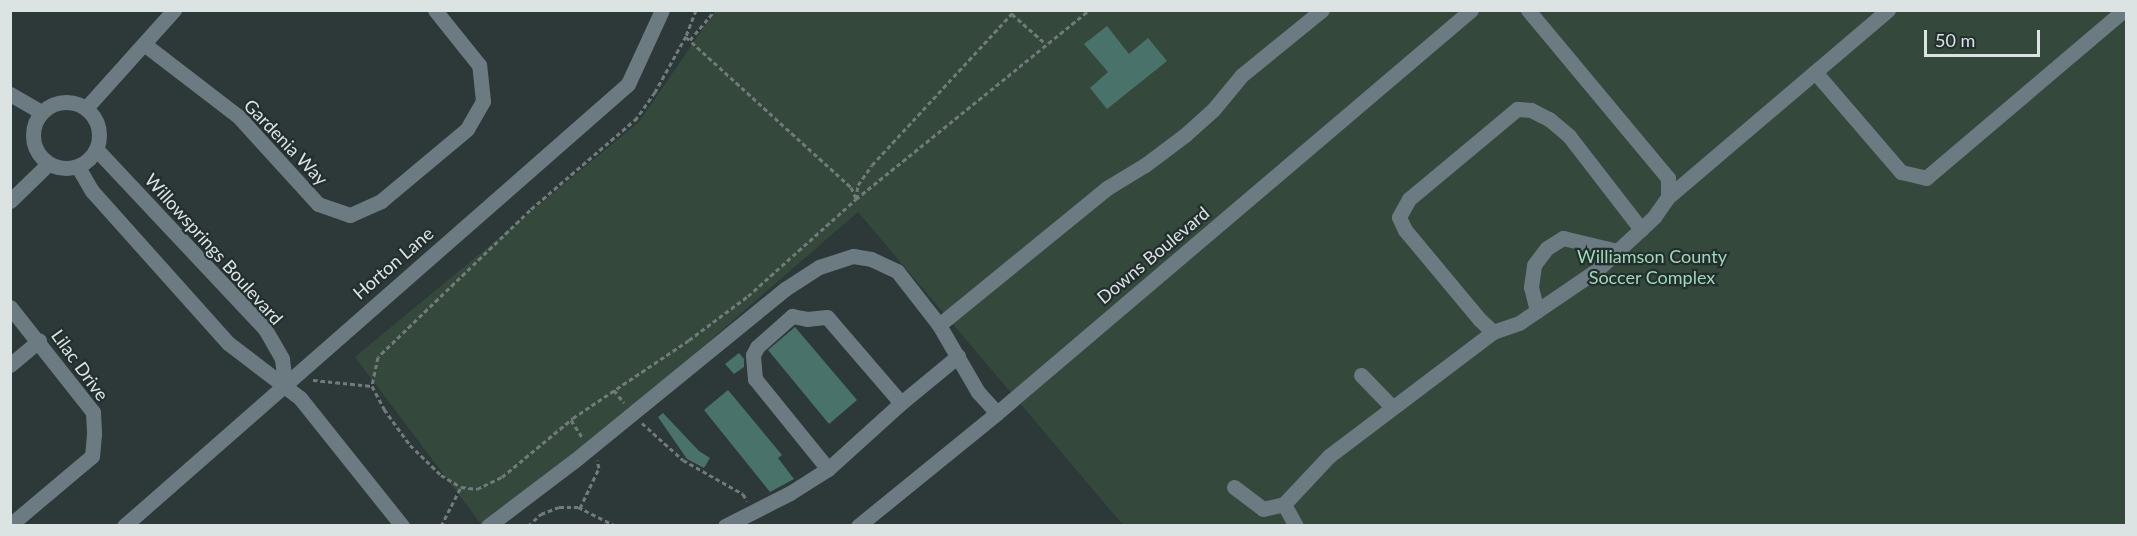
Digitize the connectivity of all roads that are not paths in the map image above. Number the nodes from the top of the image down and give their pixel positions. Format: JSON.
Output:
{"nodes":[{"id":1,"x":174,"y":10,"type":"edge"},
{"id":2,"x":435,"y":10,"type":"edge"},
{"id":3,"x":662,"y":10,"type":"edge"},
{"id":4,"x":1322,"y":10,"type":"edge"},
{"id":5,"x":1471,"y":10,"type":"edge"},
{"id":6,"x":1528,"y":10,"type":"edge"},
{"id":7,"x":1888,"y":10,"type":"edge"},
{"id":8,"x":2124,"y":10,"type":"edge"},
{"id":9,"x":144,"y":44,"type":"junction"},
{"id":10,"x":1815,"y":72,"type":"junction"},
{"id":11,"x":10,"y":94,"type":"edge"},
{"id":12,"x":86,"y":108,"type":"junction"},
{"id":13,"x":41,"y":112,"type":"junction"},
{"id":14,"x":97,"y":150,"type":"junction"},
{"id":15,"x":48,"y":164,"type":"junction"},
{"id":16,"x":78,"y":167,"type":"junction"},
{"id":17,"x":1668,"y":197,"type":"junction"},
{"id":18,"x":10,"y":201,"type":"edge"},
{"id":19,"x":1641,"y":228,"type":"junction"},
{"id":20,"x":1617,"y":251,"type":"junction"},
{"id":21,"x":10,"y":307,"type":"edge"},
{"id":22,"x":1537,"y":311,"type":"junction"},
{"id":23,"x":939,"y":325,"type":"junction"},
{"id":24,"x":1493,"y":332,"type":"junction"},
{"id":25,"x":39,"y":340,"type":"junction"},
{"id":26,"x":958,"y":356,"type":"junction"},
{"id":27,"x":10,"y":364,"type":"edge"},
{"id":28,"x":1361,"y":375,"type":"dead end"},
{"id":29,"x":285,"y":384,"type":"junction"},
{"id":30,"x":901,"y":403,"type":"junction"},
{"id":31,"x":1392,"y":407,"type":"junction"},
{"id":32,"x":997,"y":413,"type":"junction"},
{"id":33,"x":828,"y":469,"type":"junction"},
{"id":34,"x":1234,"y":488,"type":"dead end"},
{"id":35,"x":1284,"y":504,"type":"junction"},
{"id":36,"x":10,"y":525,"type":"edge"},
{"id":37,"x":124,"y":525,"type":"edge"},
{"id":38,"x":402,"y":525,"type":"edge"},
{"id":39,"x":488,"y":525,"type":"edge"},
{"id":40,"x":724,"y":525,"type":"edge"},
{"id":41,"x":858,"y":525,"type":"edge"},
{"id":42,"x":1296,"y":525,"type":"edge"}],
"edges":[{"from":1,"to":9,"type":"street"},
{"from":2,"to":9,"type":"street","name":"Gardenia Way"},
{"from":3,"to":29,"type":"street","name":"Horton Lane"},
{"from":4,"to":23,"type":"street"},
{"from":5,"to":32,"type":"street","name":"Downs Boulevard"},
{"from":6,"to":17,"type":"street"},
{"from":7,"to":10,"type":"street"},
{"from":8,"to":10,"type":"street"},
{"from":9,"to":12,"type":"street"},
{"from":10,"to":17,"type":"street"},
{"from":11,"to":13,"type":"street"},
{"from":12,"to":13,"type":"street"},
{"from":12,"to":14,"type":"street"},
{"from":13,"to":15,"type":"street"},
{"from":14,"to":16,"type":"street"},
{"from":14,"to":29,"type":"street","name":"Willowsprings Boulevard"},
{"from":15,"to":16,"type":"street"},
{"from":15,"to":18,"type":"street"},
{"from":16,"to":29,"type":"street"},
{"from":17,"to":19,"type":"street"},
{"from":19,"to":20,"type":"street"},
{"from":19,"to":24,"type":"street"},
{"from":20,"to":22,"type":"street"},
{"from":20,"to":22,"type":"street"},
{"from":21,"to":25,"type":"street","name":"Lilac Drive"},
{"from":22,"to":24,"type":"street"},
{"from":23,"to":26,"type":"street"},
{"from":23,"to":39,"type":"street"},
{"from":24,"to":31,"type":"street"},
{"from":25,"to":27,"type":"street"},
{"from":25,"to":36,"type":"street","name":"Lilac Drive"},
{"from":26,"to":30,"type":"street"},
{"from":26,"to":32,"type":"street"},
{"from":28,"to":31,"type":"street"},
{"from":29,"to":37,"type":"street","name":"Horton Lane"},
{"from":29,"to":38,"type":"street"},
{"from":30,"to":33,"type":"street"},
{"from":30,"to":33,"type":"street"},
{"from":31,"to":35,"type":"street"},
{"from":32,"to":41,"type":"street","name":"Downs Boulevard"},
{"from":33,"to":40,"type":"street"},
{"from":34,"to":35,"type":"street"},
{"from":35,"to":42,"type":"street"}]}
